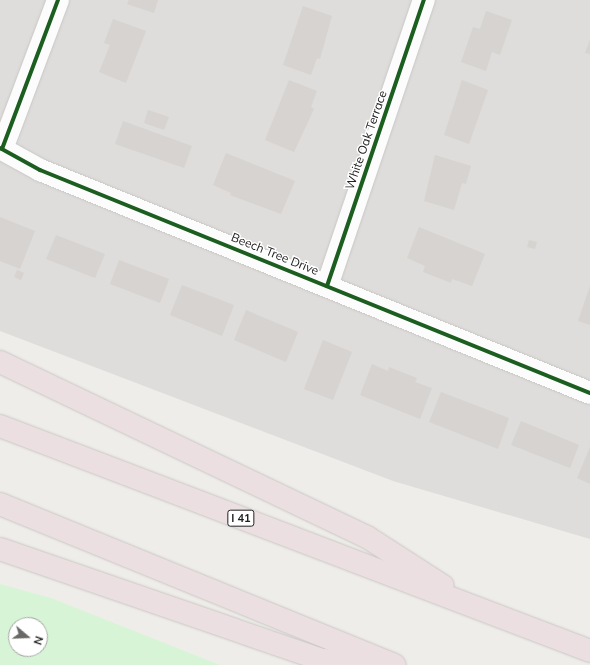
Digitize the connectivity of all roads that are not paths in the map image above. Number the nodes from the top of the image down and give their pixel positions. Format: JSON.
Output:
{"nodes":[{"id":1,"x":58,"y":0,"type":"edge"},
{"id":2,"x":424,"y":0,"type":"edge"},
{"id":3,"x":1,"y":148,"type":"edge"},
{"id":4,"x":327,"y":286,"type":"junction"},
{"id":5,"x":0,"y":362,"type":"edge"},
{"id":6,"x":590,"y":392,"type":"edge"},
{"id":7,"x":0,"y":426,"type":"edge"},
{"id":8,"x":0,"y":504,"type":"edge"},
{"id":9,"x":0,"y":549,"type":"edge"},
{"id":10,"x":481,"y":610,"type":"junction"},
{"id":11,"x":590,"y":652,"type":"edge"},
{"id":12,"x":358,"y":665,"type":"edge"},
{"id":13,"x":394,"y":665,"type":"edge"}],
"edges":[{"from":1,"to":3,"type":"street"},
{"from":2,"to":4,"type":"street","name":"White Oak Terrace"},
{"from":3,"to":4,"type":"street","name":"Beech Tree Drive"},
{"from":4,"to":6,"type":"street","name":"Beech Tree Drive"},
{"from":5,"to":10,"type":"highway"},
{"from":7,"to":10,"type":"highway","number":"I 41"},
{"from":8,"to":13,"type":"highway"},
{"from":9,"to":12,"type":"highway"},
{"from":10,"to":11,"type":"highway","number":"I 41"}]}
